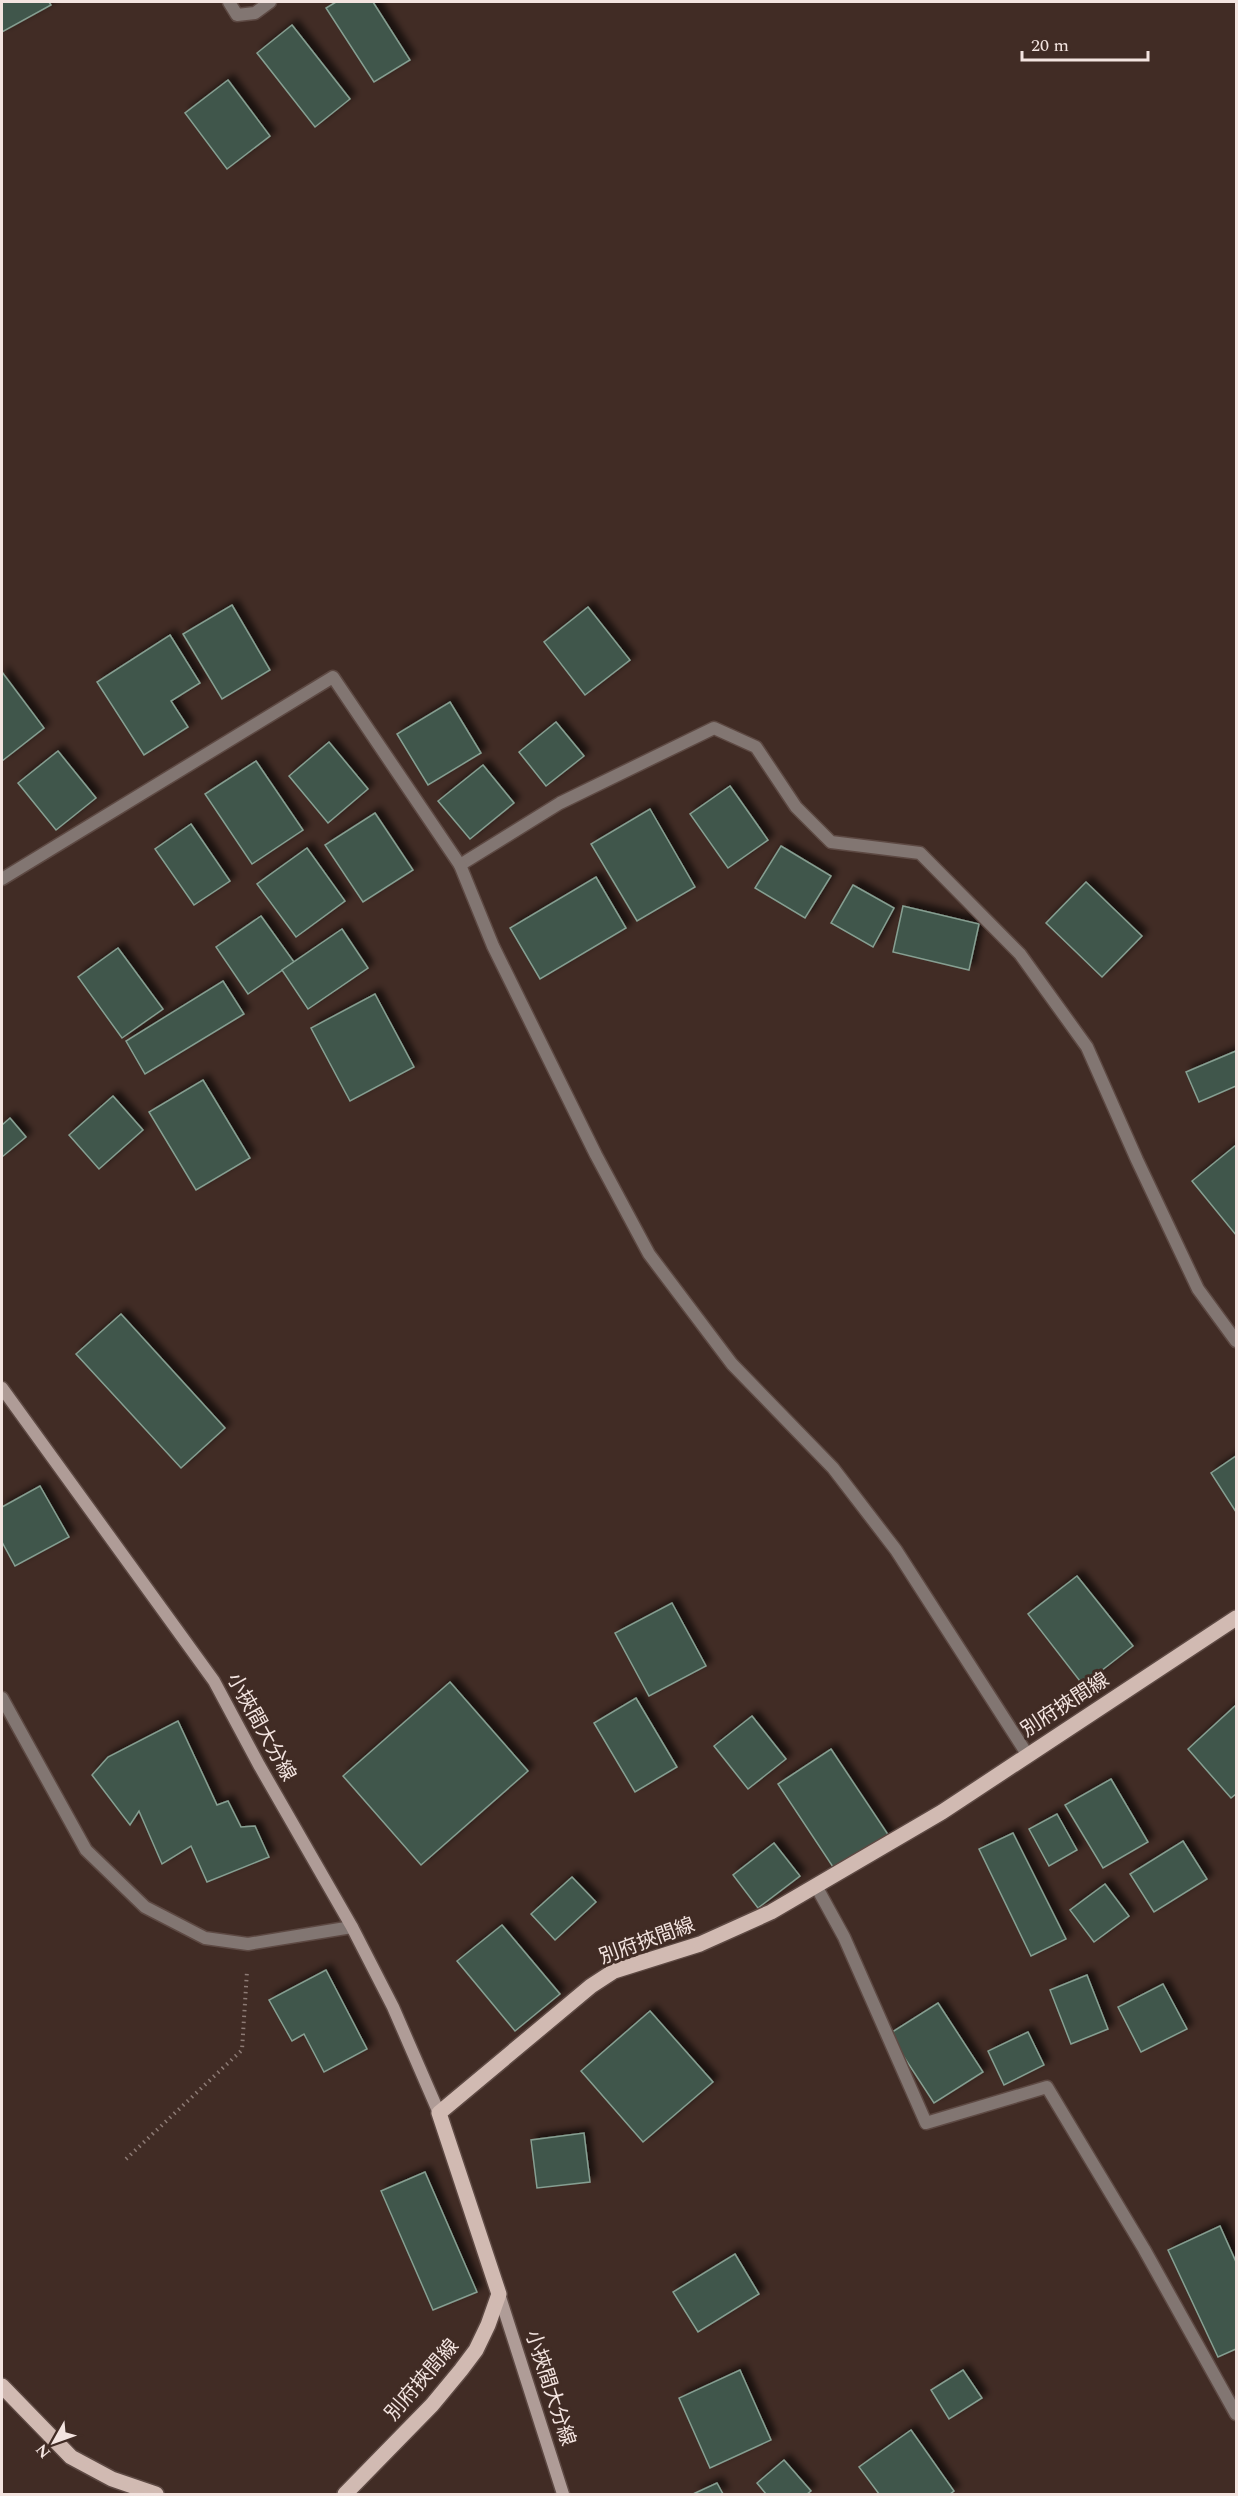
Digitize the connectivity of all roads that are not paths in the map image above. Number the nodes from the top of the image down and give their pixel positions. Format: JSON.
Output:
{"nodes":[{"id":1,"x":229,"y":2,"type":"edge"},
{"id":2,"x":270,"y":2,"type":"edge"},
{"id":3,"x":460,"y":865,"type":"junction"},
{"id":4,"x":2,"y":879,"type":"edge"},
{"id":5,"x":1236,"y":1341,"type":"edge"},
{"id":6,"x":2,"y":1388,"type":"edge"},
{"id":7,"x":1236,"y":1618,"type":"edge"},
{"id":8,"x":2,"y":1698,"type":"edge"},
{"id":9,"x":1028,"y":1754,"type":"junction"},
{"id":10,"x":816,"y":1886,"type":"junction"},
{"id":11,"x":352,"y":1927,"type":"junction"},
{"id":12,"x":439,"y":2113,"type":"junction"},
{"id":13,"x":499,"y":2294,"type":"junction"},
{"id":14,"x":2,"y":2386,"type":"edge"},
{"id":15,"x":1236,"y":2414,"type":"edge"},
{"id":16,"x":156,"y":2494,"type":"edge"},
{"id":17,"x":345,"y":2494,"type":"edge"},
{"id":18,"x":563,"y":2494,"type":"edge"}],
"edges":[{"from":1,"to":2,"type":"street"},
{"from":3,"to":4,"type":"street"},
{"from":3,"to":5,"type":"street"},
{"from":3,"to":9,"type":"street"},
{"from":6,"to":11,"type":"main road","name":"小挾間大分線"},
{"from":7,"to":9,"type":"main road","name":"別府挾間線"},
{"from":8,"to":11,"type":"street"},
{"from":9,"to":10,"type":"main road","name":"別府挾間線"},
{"from":10,"to":12,"type":"main road","name":"別府挾間線"},
{"from":10,"to":15,"type":"street"},
{"from":11,"to":12,"type":"main road","name":"小挾間大分線"},
{"from":12,"to":13,"type":"main road"},
{"from":13,"to":17,"type":"main road","name":"別府挾間線"},
{"from":13,"to":18,"type":"main road","name":"小挾間大分線"},
{"from":14,"to":16,"type":"main road"}]}
